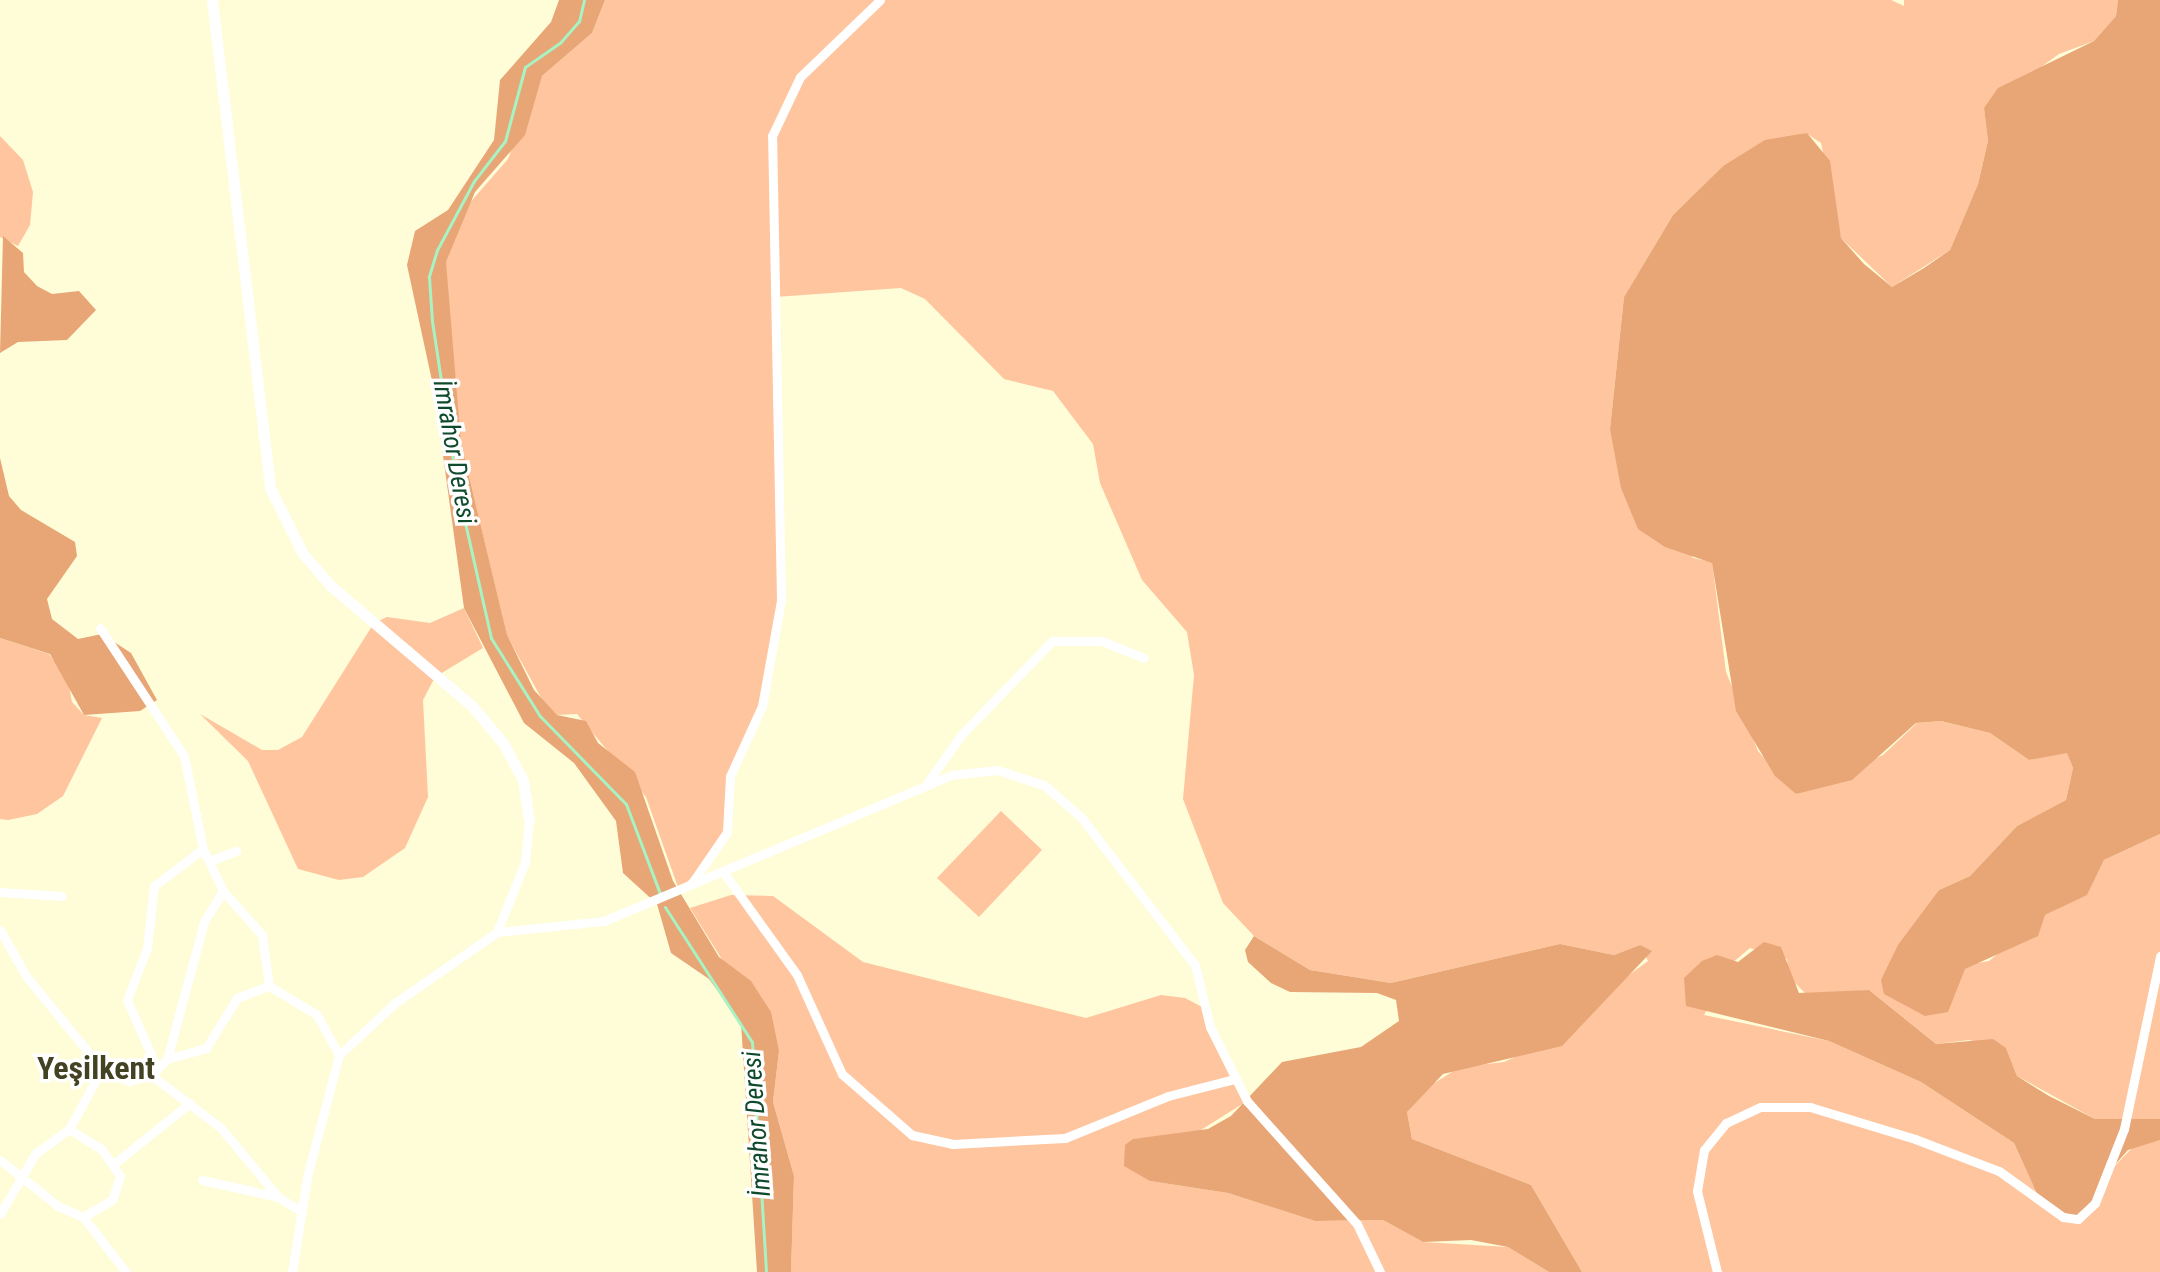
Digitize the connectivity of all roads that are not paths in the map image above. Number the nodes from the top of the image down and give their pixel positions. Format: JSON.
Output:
{"nodes":[{"id":1,"x":212,"y":0,"type":"edge"},
{"id":2,"x":880,"y":0,"type":"edge"},
{"id":3,"x":100,"y":628,"type":"dead end"},
{"id":4,"x":1144,"y":658,"type":"dead end"},
{"id":5,"x":925,"y":786,"type":"junction"},
{"id":6,"x":529,"y":820,"type":"joint"},
{"id":7,"x":203,"y":849,"type":"junction"},
{"id":8,"x":236,"y":851,"type":"dead end"},
{"id":9,"x":212,"y":860,"type":"junction"},
{"id":10,"x":724,"y":873,"type":"junction"},
{"id":11,"x":690,"y":886,"type":"junction"},
{"id":12,"x":223,"y":891,"type":"junction"},
{"id":13,"x":0,"y":892,"type":"edge"},
{"id":14,"x":62,"y":896,"type":"dead end"},
{"id":15,"x":0,"y":930,"type":"edge"},
{"id":16,"x":497,"y":932,"type":"junction"},
{"id":17,"x":2160,"y":956,"type":"edge"},
{"id":18,"x":269,"y":986,"type":"junction"},
{"id":19,"x":339,"y":1055,"type":"junction"},
{"id":20,"x":167,"y":1059,"type":"junction"},
{"id":21,"x":102,"y":1069,"type":"junction"},
{"id":22,"x":154,"y":1071,"type":"junction"},
{"id":23,"x":1234,"y":1079,"type":"junction"},
{"id":24,"x":190,"y":1103,"type":"junction"},
{"id":25,"x":69,"y":1129,"type":"junction"},
{"id":26,"x":0,"y":1160,"type":"edge"},
{"id":27,"x":115,"y":1163,"type":"junction"},
{"id":28,"x":4,"y":1173,"type":"edge"},
{"id":29,"x":20,"y":1176,"type":"junction"},
{"id":30,"x":202,"y":1180,"type":"dead end"},
{"id":31,"x":278,"y":1197,"type":"junction"},
{"id":32,"x":300,"y":1211,"type":"junction"},
{"id":33,"x":0,"y":1214,"type":"edge"},
{"id":34,"x":83,"y":1217,"type":"junction"},
{"id":35,"x":124,"y":1271,"type":"edge"},
{"id":36,"x":292,"y":1272,"type":"edge"},
{"id":37,"x":1380,"y":1272,"type":"edge"},
{"id":38,"x":1717,"y":1272,"type":"edge"}],
"edges":[{"from":1,"to":6,"type":"street"},
{"from":2,"to":11,"type":"street"},
{"from":3,"to":7,"type":"street"},
{"from":4,"to":5,"type":"street"},
{"from":5,"to":10,"type":"street"},
{"from":5,"to":23,"type":"street"},
{"from":6,"to":16,"type":"street"},
{"from":7,"to":9,"type":"street"},
{"from":7,"to":22,"type":"street"},
{"from":8,"to":9,"type":"street"},
{"from":9,"to":12,"type":"street"},
{"from":10,"to":11,"type":"street"},
{"from":10,"to":23,"type":"street"},
{"from":11,"to":16,"type":"street"},
{"from":12,"to":18,"type":"street"},
{"from":12,"to":20,"type":"street"},
{"from":13,"to":14,"type":"street"},
{"from":15,"to":21,"type":"street"},
{"from":16,"to":19,"type":"street"},
{"from":17,"to":38,"type":"street"},
{"from":18,"to":19,"type":"street"},
{"from":18,"to":20,"type":"street"},
{"from":19,"to":32,"type":"street"},
{"from":20,"to":22,"type":"street"},
{"from":21,"to":22,"type":"street"},
{"from":21,"to":25,"type":"street"},
{"from":22,"to":24,"type":"street"},
{"from":23,"to":37,"type":"street"},
{"from":24,"to":27,"type":"street"},
{"from":24,"to":31,"type":"street"},
{"from":25,"to":27,"type":"street"},
{"from":25,"to":29,"type":"street"},
{"from":26,"to":28,"type":"street"},
{"from":27,"to":34,"type":"street"},
{"from":28,"to":29,"type":"street"},
{"from":29,"to":33,"type":"street"},
{"from":29,"to":34,"type":"street"},
{"from":30,"to":31,"type":"street"},
{"from":31,"to":32,"type":"street"},
{"from":32,"to":36,"type":"street"},
{"from":34,"to":35,"type":"street"}]}
